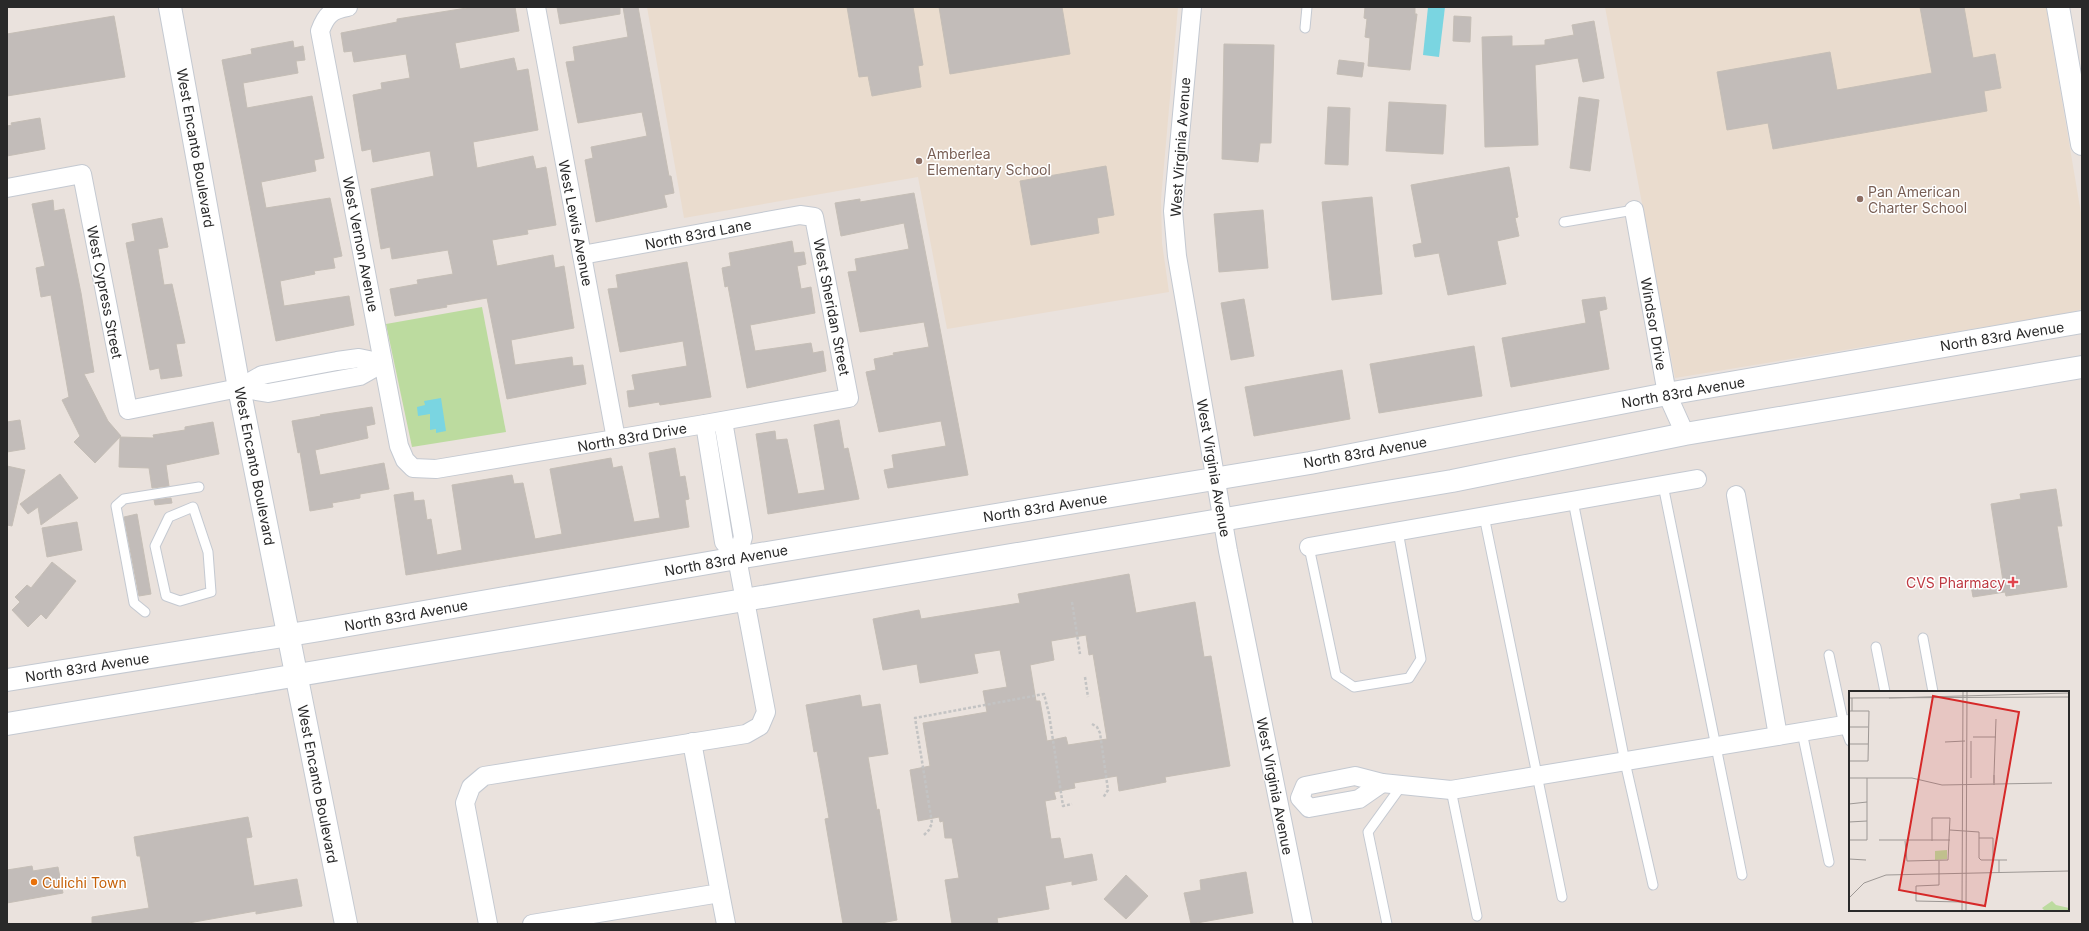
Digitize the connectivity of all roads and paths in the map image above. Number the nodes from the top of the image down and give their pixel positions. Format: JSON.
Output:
{"nodes":[{"id":1,"x":170,"y":7,"type":"edge"},
{"id":2,"x":348,"y":7,"type":"edge"},
{"id":3,"x":536,"y":7,"type":"edge"},
{"id":4,"x":1192,"y":7,"type":"edge"},
{"id":5,"x":1307,"y":7,"type":"edge"},
{"id":6,"x":2058,"y":7,"type":"edge"},
{"id":7,"x":1305,"y":28,"type":"dead end"},
{"id":8,"x":2082,"y":144,"type":"edge"},
{"id":9,"x":7,"y":188,"type":"edge"},
{"id":10,"x":1634,"y":210,"type":"joint"},
{"id":11,"x":814,"y":217,"type":"joint"},
{"id":12,"x":1564,"y":222,"type":"dead end"},
{"id":13,"x":582,"y":255,"type":"junction"},
{"id":14,"x":2082,"y":322,"type":"edge"},
{"id":15,"x":383,"y":363,"type":"junction"},
{"id":16,"x":316,"y":366,"type":"junction"},
{"id":17,"x":2082,"y":367,"type":"edge"},
{"id":18,"x":320,"y":384,"type":"junction"},
{"id":19,"x":240,"y":388,"type":"junction"},
{"id":20,"x":1667,"y":394,"type":"junction"},
{"id":21,"x":849,"y":398,"type":"joint"},
{"id":22,"x":723,"y":421,"type":"junction"},
{"id":23,"x":705,"y":424,"type":"junction"},
{"id":24,"x":1685,"y":434,"type":"junction"},
{"id":25,"x":616,"y":439,"type":"junction"},
{"id":26,"x":413,"y":468,"type":"joint"},
{"id":27,"x":1216,"y":478,"type":"junction"},
{"id":28,"x":1697,"y":479,"type":"dead end"},
{"id":29,"x":734,"y":483,"type":"junction"},
{"id":30,"x":1663,"y":485,"type":"junction"},
{"id":31,"x":715,"y":486,"type":"junction"},
{"id":32,"x":199,"y":487,"type":"dead end"},
{"id":33,"x":1736,"y":495,"type":"dead end"},
{"id":34,"x":1573,"y":500,"type":"junction"},
{"id":35,"x":193,"y":507,"type":"joint"},
{"id":36,"x":1484,"y":516,"type":"junction"},
{"id":37,"x":1223,"y":520,"type":"junction"},
{"id":38,"x":1398,"y":531,"type":"junction"},
{"id":39,"x":1309,"y":547,"type":"joint"},
{"id":40,"x":737,"y":558,"type":"junction"},
{"id":41,"x":744,"y":600,"type":"junction"},
{"id":42,"x":1072,"y":602,"type":"dead end"},
{"id":43,"x":145,"y":612,"type":"dead end"},
{"id":44,"x":288,"y":634,"type":"junction"},
{"id":45,"x":1923,"y":638,"type":"dead end"},
{"id":46,"x":1876,"y":647,"type":"dead end"},
{"id":47,"x":1080,"y":654,"type":"dead end"},
{"id":48,"x":1829,"y":655,"type":"dead end"},
{"id":49,"x":296,"y":675,"type":"junction"},
{"id":50,"x":1085,"y":677,"type":"dead end"},
{"id":51,"x":7,"y":680,"type":"edge"},
{"id":52,"x":1885,"y":691,"type":"edge"},
{"id":53,"x":1933,"y":691,"type":"edge"},
{"id":54,"x":1088,"y":697,"type":"dead end"},
{"id":55,"x":7,"y":724,"type":"edge"},
{"id":56,"x":1092,"y":724,"type":"dead end"},
{"id":57,"x":1848,"y":730,"type":"edge"},
{"id":58,"x":1802,"y":732,"type":"junction"},
{"id":59,"x":1778,"y":736,"type":"junction"},
{"id":60,"x":692,"y":742,"type":"junction"},
{"id":61,"x":1714,"y":747,"type":"junction"},
{"id":62,"x":1625,"y":762,"type":"junction"},
{"id":63,"x":1538,"y":776,"type":"junction"},
{"id":64,"x":1402,"y":785,"type":"junction"},
{"id":65,"x":1451,"y":790,"type":"junction"},
{"id":66,"x":1103,"y":798,"type":"dead end"},
{"id":67,"x":1279,"y":803,"type":"junction"},
{"id":68,"x":1072,"y":804,"type":"dead end"},
{"id":69,"x":924,"y":835,"type":"dead end"},
{"id":70,"x":1829,"y":862,"type":"dead end"},
{"id":71,"x":1742,"y":875,"type":"dead end"},
{"id":72,"x":1653,"y":885,"type":"dead end"},
{"id":73,"x":720,"y":892,"type":"junction"},
{"id":74,"x":1562,"y":897,"type":"dead end"},
{"id":75,"x":1477,"y":916,"type":"dead end"},
{"id":76,"x":346,"y":924,"type":"edge"},
{"id":77,"x":488,"y":924,"type":"edge"},
{"id":78,"x":532,"y":924,"type":"edge"},
{"id":79,"x":726,"y":924,"type":"edge"},
{"id":80,"x":1303,"y":924,"type":"edge"},
{"id":81,"x":1387,"y":924,"type":"edge"}],
"edges":[{"from":1,"to":19,"type":"main road","name":"West Encanto Boulevard"},
{"from":2,"to":15,"type":"street","name":"West Vernon Avenue"},
{"from":3,"to":13,"type":"street","name":"West Lewis Avenue"},
{"from":4,"to":27,"type":"street","name":"West Virginia Avenue"},
{"from":5,"to":7,"type":"lane"},
{"from":6,"to":8,"type":"main road"},
{"from":9,"to":19,"type":"street","name":"West Cypress Street"},
{"from":10,"to":12,"type":"lane"},
{"from":10,"to":20,"type":"street","name":"Windsor Drive"},
{"from":11,"to":13,"type":"street","name":"North 83rd Lane"},
{"from":11,"to":21,"type":"street","name":"West Sheridan Street"},
{"from":13,"to":25,"type":"street","name":"West Lewis Avenue"},
{"from":14,"to":20,"type":"main road","name":"North 83rd Avenue"},
{"from":15,"to":16,"type":"street"},
{"from":15,"to":18,"type":"street"},
{"from":15,"to":26,"type":"street","name":"West Vernon Avenue"},
{"from":16,"to":18,"type":"street"},
{"from":16,"to":19,"type":"street"},
{"from":17,"to":24,"type":"main road"},
{"from":18,"to":19,"type":"street"},
{"from":19,"to":44,"type":"main road","name":"West Encanto Boulevard"},
{"from":20,"to":24,"type":"street","name":"Windsor Drive"},
{"from":20,"to":27,"type":"main road","name":"North 83rd Avenue"},
{"from":21,"to":22,"type":"street","name":"North 83rd Drive"},
{"from":22,"to":23,"type":"street","name":"North 83rd Drive"},
{"from":22,"to":29,"type":"street"},
{"from":23,"to":25,"type":"street","name":"North 83rd Drive"},
{"from":23,"to":31,"type":"street"},
{"from":24,"to":37,"type":"main road"},
{"from":25,"to":26,"type":"street","name":"North 83rd Drive"},
{"from":27,"to":37,"type":"street","name":"West Virginia Avenue"},
{"from":27,"to":40,"type":"main road","name":"North 83rd Avenue"},
{"from":28,"to":30,"type":"street"},
{"from":29,"to":31,"type":"street"},
{"from":29,"to":40,"type":"street"},
{"from":30,"to":34,"type":"street"},
{"from":30,"to":61,"type":"lane"},
{"from":31,"to":40,"type":"street"},
{"from":32,"to":43,"type":"lane"},
{"from":33,"to":59,"type":"street"},
{"from":34,"to":36,"type":"street"},
{"from":34,"to":62,"type":"lane"},
{"from":35,"to":35,"type":"lane"},
{"from":36,"to":38,"type":"street"},
{"from":36,"to":63,"type":"lane"},
{"from":37,"to":41,"type":"main road"},
{"from":37,"to":67,"type":"street","name":"West Virginia Avenue"},
{"from":38,"to":39,"type":"street"},
{"from":38,"to":39,"type":"lane"},
{"from":40,"to":41,"type":"street"},
{"from":40,"to":44,"type":"main road","name":"North 83rd Avenue"},
{"from":41,"to":49,"type":"main road"},
{"from":41,"to":60,"type":"street"},
{"from":42,"to":47,"type":"path"},
{"from":44,"to":49,"type":"main road","name":"West Encanto Boulevard"},
{"from":44,"to":51,"type":"main road","name":"North 83rd Avenue"},
{"from":45,"to":53,"type":"lane"},
{"from":46,"to":52,"type":"lane"},
{"from":48,"to":57,"type":"lane"},
{"from":49,"to":55,"type":"main road"},
{"from":49,"to":76,"type":"main road","name":"West Encanto Boulevard"},
{"from":50,"to":54,"type":"path"},
{"from":56,"to":66,"type":"path"},
{"from":57,"to":58,"type":"street"},
{"from":58,"to":59,"type":"street"},
{"from":58,"to":70,"type":"lane"},
{"from":59,"to":61,"type":"street"},
{"from":60,"to":73,"type":"street"},
{"from":60,"to":77,"type":"street"},
{"from":61,"to":62,"type":"street"},
{"from":61,"to":71,"type":"lane"},
{"from":62,"to":63,"type":"street"},
{"from":62,"to":72,"type":"lane"},
{"from":63,"to":65,"type":"street"},
{"from":63,"to":74,"type":"lane"},
{"from":64,"to":65,"type":"street"},
{"from":64,"to":67,"type":"street"},
{"from":64,"to":81,"type":"lane"},
{"from":65,"to":75,"type":"lane"},
{"from":67,"to":80,"type":"street","name":"West Virginia Avenue"},
{"from":68,"to":69,"type":"path"},
{"from":73,"to":78,"type":"street"},
{"from":73,"to":79,"type":"street"}]}
